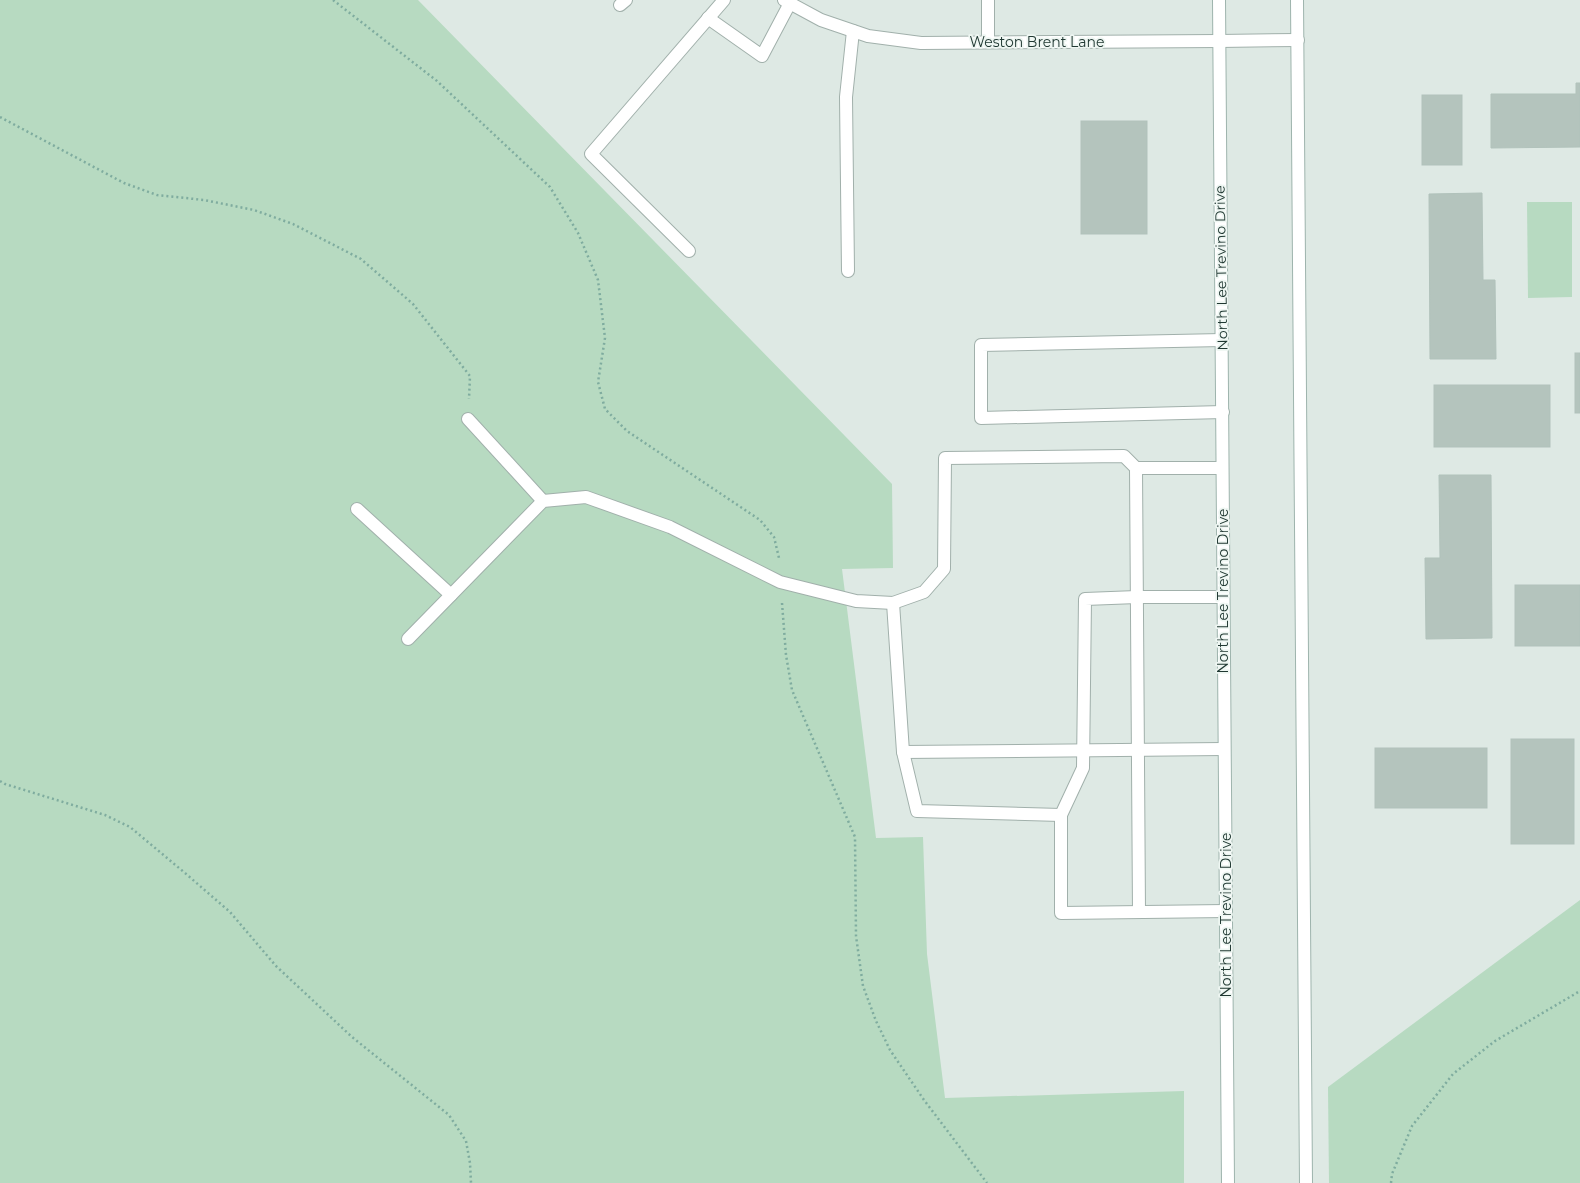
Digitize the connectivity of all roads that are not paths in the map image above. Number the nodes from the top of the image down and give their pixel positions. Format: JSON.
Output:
{"nodes":[{"id":1,"x":724,"y":0,"type":"edge"},
{"id":2,"x":988,"y":0,"type":"edge"},
{"id":3,"x":1219,"y":0,"type":"edge"},
{"id":4,"x":1297,"y":0,"type":"edge"},
{"id":5,"x":787,"y":2,"type":"edge"},
{"id":6,"x":708,"y":18,"type":"junction"},
{"id":7,"x":853,"y":31,"type":"junction"},
{"id":8,"x":1298,"y":40,"type":"junction"},
{"id":9,"x":1219,"y":41,"type":"junction"},
{"id":10,"x":988,"y":42,"type":"junction"},
{"id":11,"x":689,"y":251,"type":"dead end"},
{"id":12,"x":848,"y":271,"type":"dead end"},
{"id":13,"x":1222,"y":340,"type":"junction"},
{"id":14,"x":1223,"y":412,"type":"junction"},
{"id":15,"x":468,"y":419,"type":"road end"},
{"id":16,"x":1136,"y":468,"type":"junction"},
{"id":17,"x":1222,"y":468,"type":"junction"},
{"id":18,"x":543,"y":501,"type":"junction"},
{"id":19,"x":357,"y":510,"type":"dead end"},
{"id":20,"x":451,"y":595,"type":"junction"},
{"id":21,"x":1137,"y":597,"type":"junction"},
{"id":22,"x":1223,"y":597,"type":"junction"},
{"id":23,"x":893,"y":603,"type":"junction"},
{"id":24,"x":408,"y":639,"type":"dead end"},
{"id":25,"x":1224,"y":749,"type":"junction"},
{"id":26,"x":1083,"y":750,"type":"junction"},
{"id":27,"x":1138,"y":750,"type":"junction"},
{"id":28,"x":903,"y":752,"type":"junction"},
{"id":29,"x":1061,"y":815,"type":"junction"},
{"id":30,"x":1226,"y":911,"type":"junction"},
{"id":31,"x":1139,"y":912,"type":"junction"},
{"id":32,"x":1228,"y":1183,"type":"edge"},
{"id":33,"x":1306,"y":1183,"type":"edge"}],
"edges":[{"from":1,"to":6,"type":"main road"},
{"from":2,"to":10,"type":"main road"},
{"from":3,"to":9,"type":"main road","name":"North Lee Trevino Drive"},
{"from":4,"to":8,"type":"main road"},
{"from":5,"to":6,"type":"main road"},
{"from":5,"to":7,"type":"main road","name":"Weston Brent Lane"},
{"from":6,"to":11,"type":"main road"},
{"from":7,"to":10,"type":"main road","name":"Weston Brent Lane"},
{"from":7,"to":12,"type":"main road"},
{"from":8,"to":9,"type":"main road","name":"Weston Brent Lane"},
{"from":8,"to":33,"type":"main road"},
{"from":9,"to":10,"type":"main road","name":"Weston Brent Lane"},
{"from":9,"to":13,"type":"main road","name":"North Lee Trevino Drive"},
{"from":13,"to":14,"type":"main road","name":"North Lee Trevino Drive"},
{"from":13,"to":14,"type":"main road"},
{"from":14,"to":17,"type":"main road","name":"North Lee Trevino Drive"},
{"from":15,"to":18,"type":"main road"},
{"from":16,"to":17,"type":"main road"},
{"from":16,"to":21,"type":"main road"},
{"from":16,"to":23,"type":"main road"},
{"from":17,"to":22,"type":"main road","name":"North Lee Trevino Drive"},
{"from":18,"to":20,"type":"main road"},
{"from":18,"to":23,"type":"main road"},
{"from":19,"to":20,"type":"main road"},
{"from":20,"to":24,"type":"main road"},
{"from":21,"to":22,"type":"main road"},
{"from":21,"to":26,"type":"main road"},
{"from":21,"to":27,"type":"main road"},
{"from":22,"to":25,"type":"main road","name":"North Lee Trevino Drive"},
{"from":23,"to":28,"type":"main road"},
{"from":25,"to":27,"type":"main road"},
{"from":25,"to":30,"type":"main road","name":"North Lee Trevino Drive"},
{"from":26,"to":27,"type":"main road"},
{"from":26,"to":28,"type":"main road"},
{"from":26,"to":29,"type":"main road"},
{"from":27,"to":31,"type":"main road"},
{"from":28,"to":29,"type":"main road"},
{"from":29,"to":31,"type":"main road"},
{"from":30,"to":31,"type":"main road"},
{"from":30,"to":32,"type":"main road","name":"North Lee Trevino Drive"}]}
